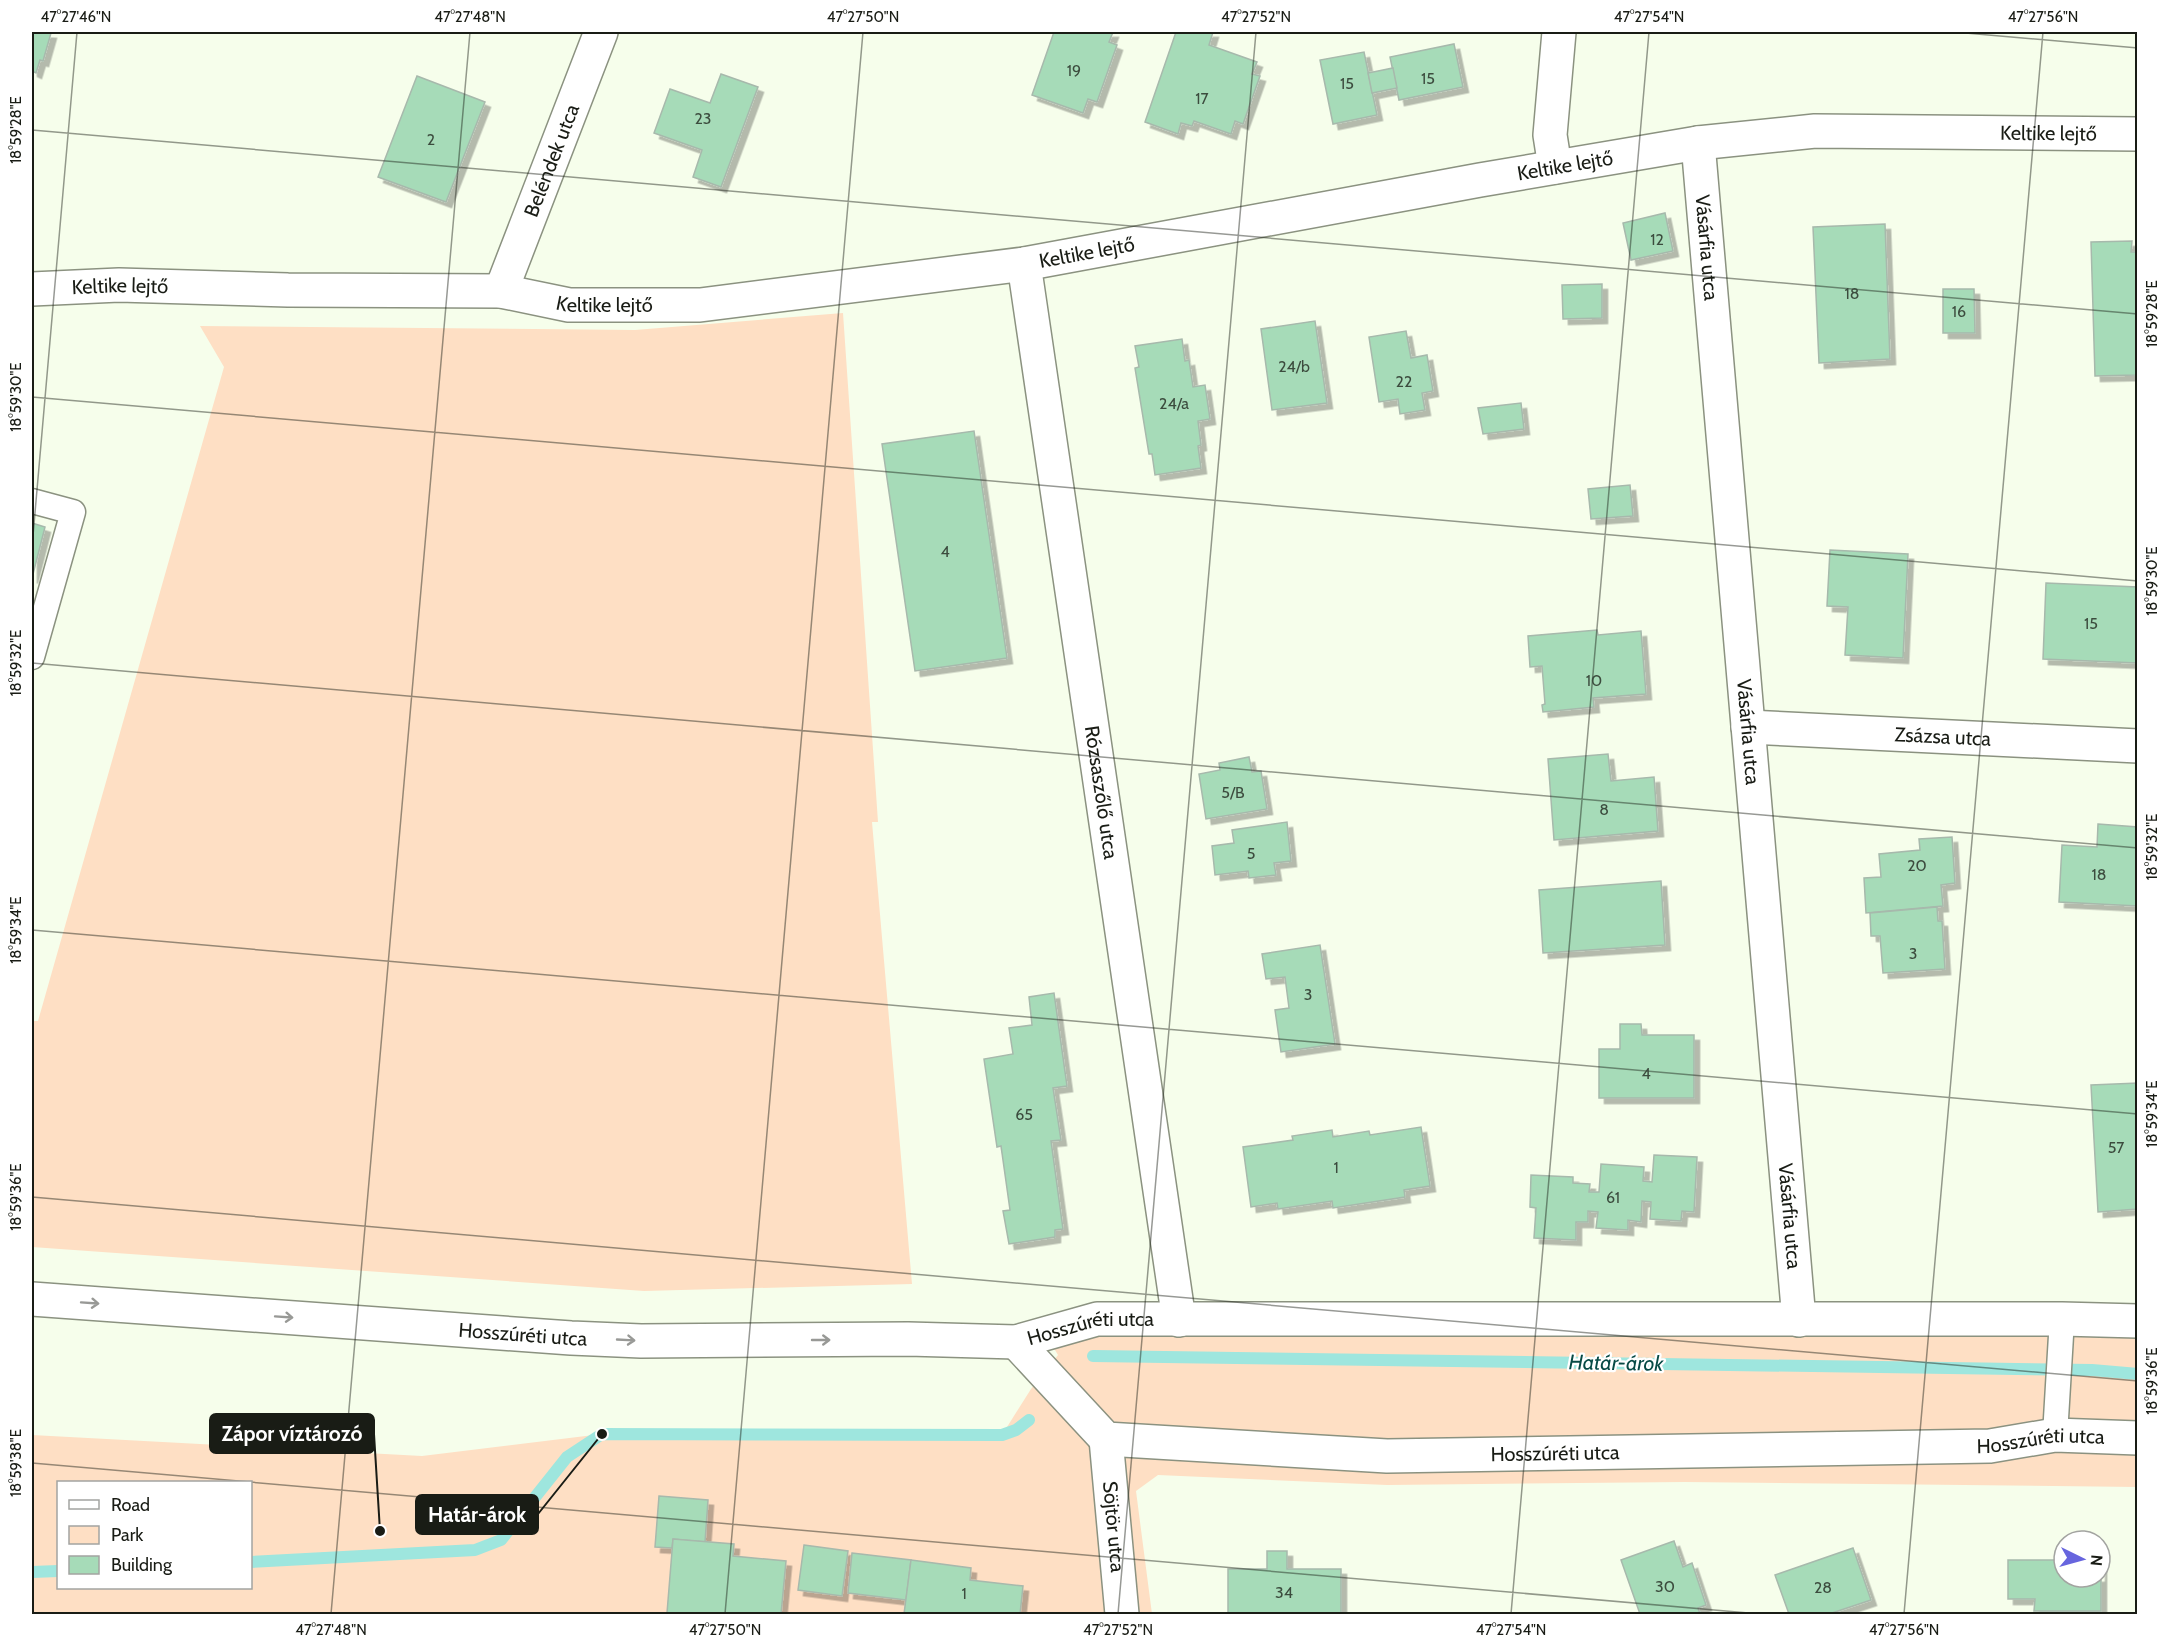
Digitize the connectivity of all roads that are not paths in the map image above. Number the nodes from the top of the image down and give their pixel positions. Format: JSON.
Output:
{"nodes":[{"id":1,"x":601,"y":32,"type":"edge"},
{"id":2,"x":1559,"y":32,"type":"edge"},
{"id":3,"x":2138,"y":134,"type":"edge"},
{"id":4,"x":1698,"y":143,"type":"junction"},
{"id":5,"x":1556,"y":167,"type":"junction"},
{"id":6,"x":1024,"y":264,"type":"junction"},
{"id":7,"x":32,"y":289,"type":"edge"},
{"id":8,"x":501,"y":291,"type":"junction"},
{"id":9,"x":32,"y":501,"type":"edge"},
{"id":10,"x":32,"y":657,"type":"edge"},
{"id":11,"x":1748,"y":727,"type":"junction"},
{"id":12,"x":2138,"y":746,"type":"edge"},
{"id":13,"x":32,"y":1299,"type":"edge"},
{"id":14,"x":2062,"y":1319,"type":"junction"},
{"id":15,"x":1179,"y":1320,"type":"junction"},
{"id":16,"x":1799,"y":1320,"type":"junction"},
{"id":17,"x":2138,"y":1321,"type":"edge"},
{"id":18,"x":1016,"y":1342,"type":"junction"},
{"id":19,"x":2055,"y":1435,"type":"junction"},
{"id":20,"x":2138,"y":1438,"type":"edge"},
{"id":21,"x":1106,"y":1439,"type":"junction"},
{"id":22,"x":1122,"y":1614,"type":"edge"}],
"edges":[{"from":1,"to":8,"type":"street","name":"Beléndek utca"},
{"from":2,"to":5,"type":"street"},
{"from":3,"to":4,"type":"street","name":"Keltike lejtő"},
{"from":4,"to":5,"type":"street","name":"Keltike lejtő"},
{"from":4,"to":11,"type":"street","name":"Vásárfia utca"},
{"from":5,"to":6,"type":"street","name":"Keltike lejtő"},
{"from":6,"to":8,"type":"street","name":"Keltike lejtő"},
{"from":6,"to":15,"type":"street","name":"Rózsaszőlő utca"},
{"from":7,"to":8,"type":"street","name":"Keltike lejtő"},
{"from":9,"to":10,"type":"lane"},
{"from":11,"to":12,"type":"street","name":"Zsázsa utca"},
{"from":11,"to":16,"type":"street","name":"Vásárfia utca"},
{"from":13,"to":18,"type":"street","name":"Hosszúréti utca","one_way":true},
{"from":14,"to":16,"type":"street","name":"Hosszúréti utca"},
{"from":14,"to":17,"type":"street","name":"Hosszúréti utca"},
{"from":14,"to":19,"type":"lane"},
{"from":15,"to":16,"type":"street","name":"Hosszúréti utca"},
{"from":15,"to":18,"type":"street","name":"Hosszúréti utca"},
{"from":18,"to":21,"type":"street","name":"Hosszúréti utca"},
{"from":19,"to":20,"type":"street","name":"Hosszúréti utca"},
{"from":19,"to":21,"type":"street","name":"Hosszúréti utca"},
{"from":21,"to":22,"type":"street","name":"Söjtör utca"}]}
